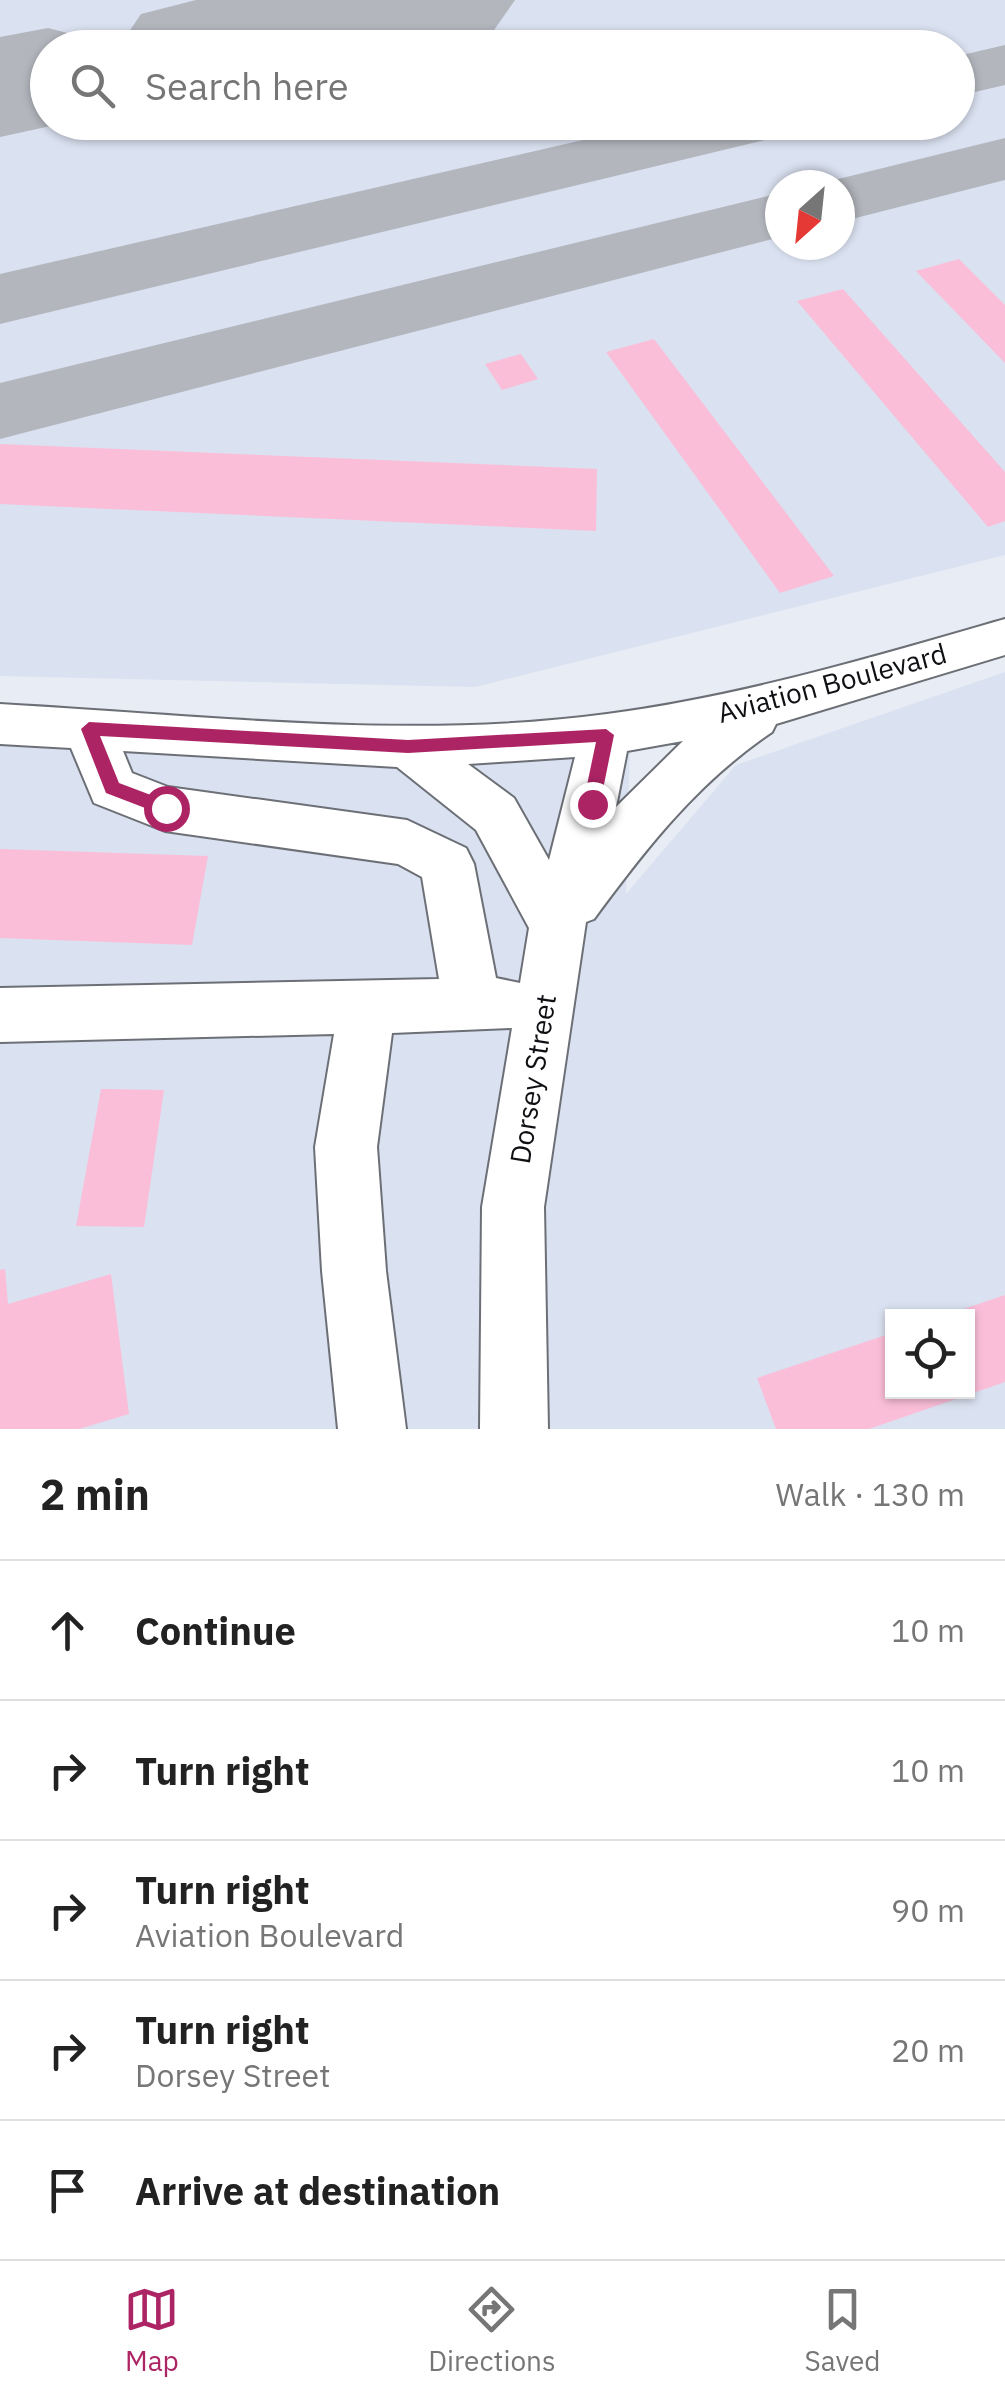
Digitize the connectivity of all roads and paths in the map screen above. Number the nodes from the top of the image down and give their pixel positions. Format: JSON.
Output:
{"nodes":[{"id":1,"x":1005,"y":636,"type":"edge"},
{"id":2,"x":777,"y":704,"type":"junction"},
{"id":3,"x":0,"y":724,"type":"edge"},
{"id":4,"x":89,"y":729,"type":"junction"},
{"id":5,"x":606,"y":735,"type":"junction"},
{"id":6,"x":408,"y":747,"type":"junction"},
{"id":7,"x":558,"y":926,"type":"junction"},
{"id":8,"x":544,"y":1004,"type":"junction"},
{"id":9,"x":472,"y":1005,"type":"junction"},
{"id":10,"x":367,"y":1008,"type":"junction"},
{"id":11,"x":0,"y":1015,"type":"edge"},
{"id":12,"x":517,"y":1427,"type":"edge"},
{"id":13,"x":372,"y":1429,"type":"edge"}],
"edges":[{"from":1,"to":2,"type":"street","name":"Aviation Boulevard"},
{"from":2,"to":5,"type":"street","name":"Aviation Boulevard"},
{"from":2,"to":7,"type":"street"},
{"from":3,"to":4,"type":"street","name":"Aviation Boulevard"},
{"from":4,"to":6,"type":"street","name":"Aviation Boulevard"},
{"from":4,"to":9,"type":"street"},
{"from":5,"to":6,"type":"street","name":"Aviation Boulevard"},
{"from":5,"to":7,"type":"street","name":"Dorsey Street"},
{"from":6,"to":7,"type":"street"},
{"from":7,"to":8,"type":"street","name":"Dorsey Street"},
{"from":8,"to":9,"type":"street"},
{"from":8,"to":12,"type":"street","name":"Dorsey Street"},
{"from":9,"to":10,"type":"street"},
{"from":10,"to":11,"type":"street"},
{"from":10,"to":13,"type":"street"}]}
